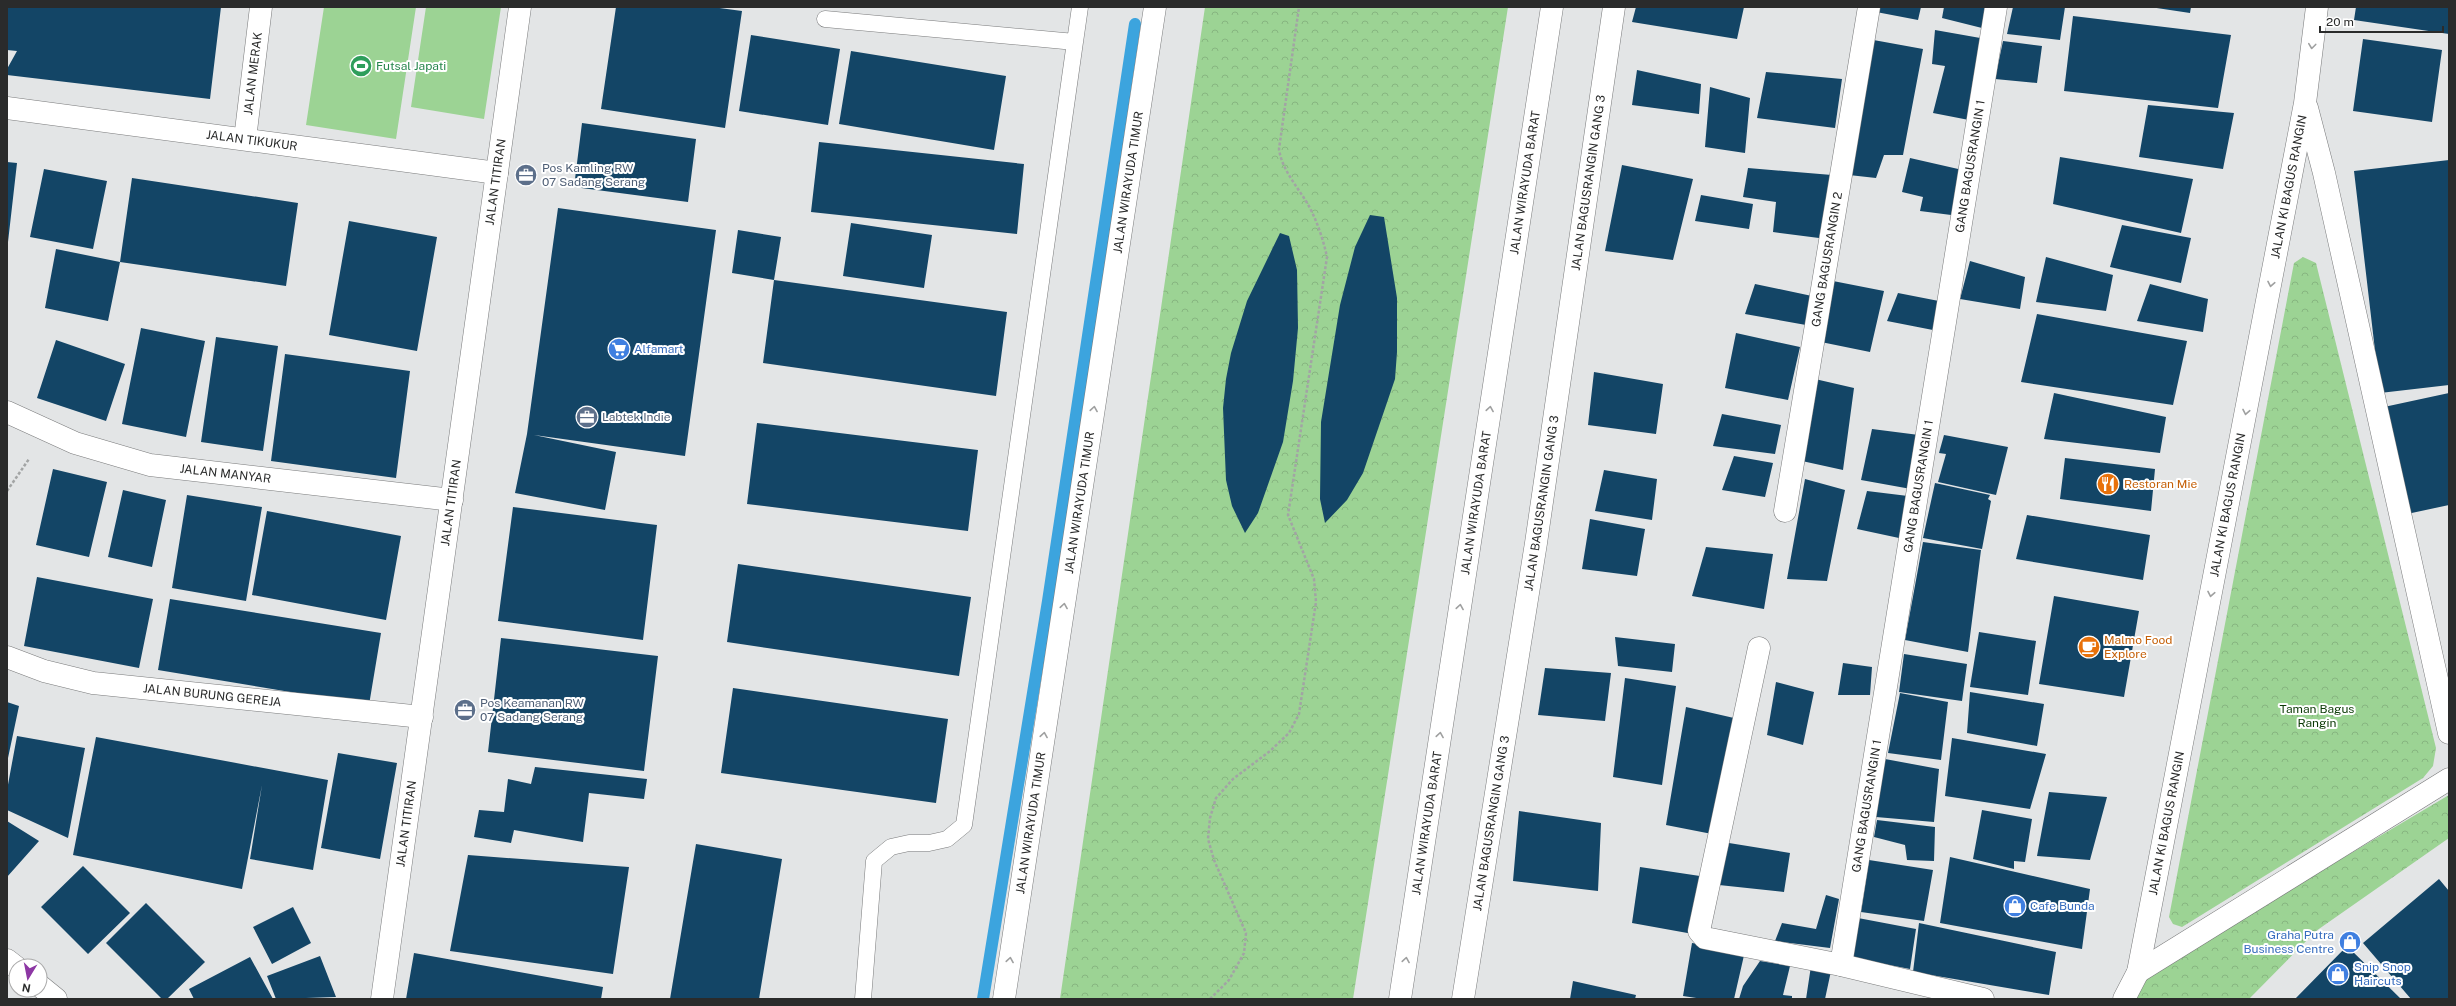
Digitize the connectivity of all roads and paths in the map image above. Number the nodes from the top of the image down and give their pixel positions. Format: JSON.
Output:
{"nodes":[{"id":1,"x":261,"y":7,"type":"edge"},
{"id":2,"x":520,"y":7,"type":"edge"},
{"id":3,"x":1080,"y":7,"type":"edge"},
{"id":4,"x":1155,"y":7,"type":"edge"},
{"id":5,"x":1299,"y":7,"type":"edge"},
{"id":6,"x":1552,"y":7,"type":"edge"},
{"id":7,"x":1614,"y":7,"type":"edge"},
{"id":8,"x":1869,"y":7,"type":"edge"},
{"id":9,"x":1996,"y":7,"type":"edge"},
{"id":10,"x":2317,"y":7,"type":"edge"},
{"id":11,"x":825,"y":19,"type":"dead end"},
{"id":12,"x":1075,"y":42,"type":"junction"},
{"id":13,"x":2306,"y":103,"type":"junction"},
{"id":14,"x":7,"y":108,"type":"edge"},
{"id":15,"x":244,"y":139,"type":"junction"},
{"id":16,"x":497,"y":173,"type":"junction"},
{"id":17,"x":7,"y":412,"type":"edge"},
{"id":18,"x":49,"y":431,"type":"junction"},
{"id":19,"x":7,"y":491,"type":"edge"},
{"id":20,"x":452,"y":500,"type":"junction"},
{"id":21,"x":1785,"y":511,"type":"dead end"},
{"id":22,"x":1759,"y":648,"type":"dead end"},
{"id":23,"x":7,"y":657,"type":"edge"},
{"id":24,"x":422,"y":717,"type":"junction"},
{"id":25,"x":2449,"y":733,"type":"edge"},
{"id":26,"x":2449,"y":779,"type":"edge"},
{"id":27,"x":1841,"y":966,"type":"junction"},
{"id":28,"x":2138,"y":972,"type":"junction"},
{"id":29,"x":48,"y":992,"type":"edge"},
{"id":30,"x":56,"y":999,"type":"edge"},
{"id":31,"x":382,"y":999,"type":"edge"},
{"id":32,"x":863,"y":999,"type":"edge"},
{"id":33,"x":1004,"y":999,"type":"edge"},
{"id":34,"x":1210,"y":999,"type":"edge"},
{"id":35,"x":1400,"y":999,"type":"edge"},
{"id":36,"x":1464,"y":999,"type":"edge"},
{"id":37,"x":1983,"y":999,"type":"edge"},
{"id":38,"x":2124,"y":999,"type":"edge"}],
"edges":[{"from":1,"to":15,"type":"street","name":"JALAN MERAK"},
{"from":2,"to":16,"type":"street","name":"JALAN TITIRAN"},
{"from":3,"to":12,"type":"lane"},
{"from":33,"to":4,"type":"street","name":"JALAN WIRAYUDA TIMUR","one_way":true},
{"from":5,"to":34,"type":"path"},
{"from":35,"to":6,"type":"street","name":"JALAN WIRAYUDA BARAT","one_way":true},
{"from":7,"to":36,"type":"street","name":"JALAN BAGUSRANGIN GANG 3"},
{"from":8,"to":21,"type":"street","name":"GANG BAGUSRANGIN 2"},
{"from":9,"to":27,"type":"street","name":"GANG BAGUSRANGIN 1"},
{"from":10,"to":13,"type":"street","name":"JALAN KI BAGUS RANGIN","one_way":true},
{"from":11,"to":12,"type":"lane"},
{"from":12,"to":32,"type":"lane"},
{"from":13,"to":25,"type":"street"},
{"from":13,"to":28,"type":"street","name":"JALAN KI BAGUS RANGIN","one_way":true},
{"from":14,"to":15,"type":"street","name":"JALAN TIKUKUR"},
{"from":15,"to":16,"type":"street","name":"JALAN TIKUKUR"},
{"from":16,"to":20,"type":"street","name":"JALAN TITIRAN"},
{"from":17,"to":18,"type":"street","name":"JALAN MANYAR"},
{"from":18,"to":19,"type":"path"},
{"from":18,"to":20,"type":"street","name":"JALAN MANYAR"},
{"from":20,"to":24,"type":"street","name":"JALAN TITIRAN"},
{"from":22,"to":27,"type":"street"},
{"from":23,"to":24,"type":"street","name":"JALAN BURUNG GEREJA"},
{"from":24,"to":31,"type":"street","name":"JALAN TITIRAN"},
{"from":26,"to":28,"type":"street"},
{"from":27,"to":37,"type":"street"},
{"from":28,"to":38,"type":"street","name":"JALAN KI BAGUS RANGIN"},
{"from":29,"to":30,"type":"street"}]}
